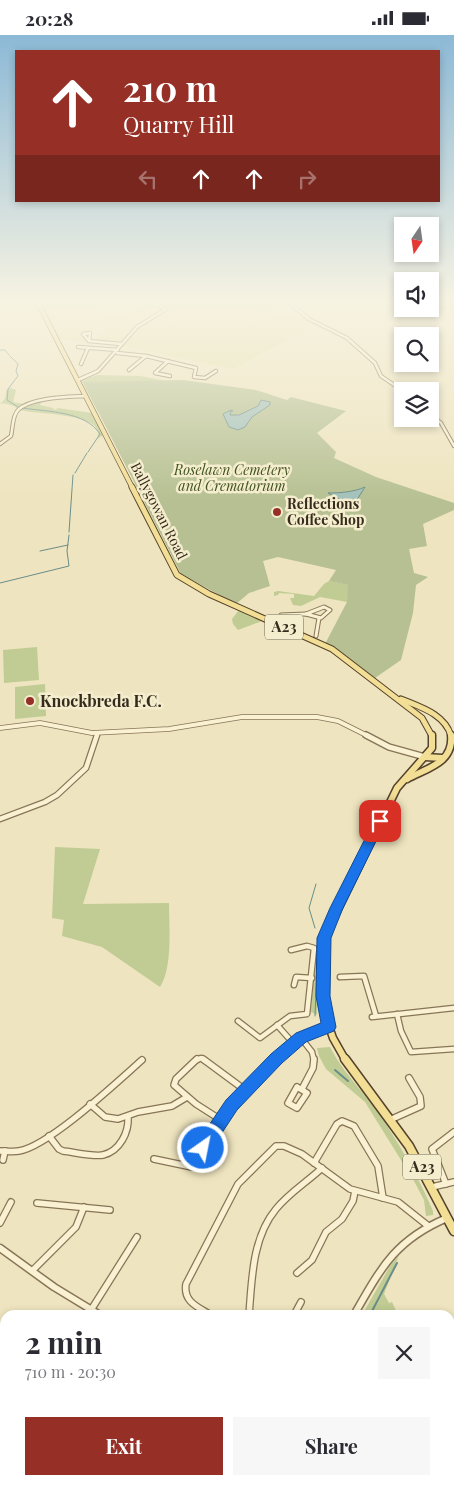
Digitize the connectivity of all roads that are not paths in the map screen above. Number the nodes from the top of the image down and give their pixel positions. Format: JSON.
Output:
{"nodes":[{"id":1,"x":71,"y":367,"type":"edge"},
{"id":2,"x":102,"y":367,"type":"edge"},
{"id":3,"x":133,"y":367,"type":"edge"},
{"id":4,"x":162,"y":367,"type":"edge"},
{"id":5,"x":191,"y":367,"type":"edge"},
{"id":6,"x":376,"y":367,"type":"edge"},
{"id":7,"x":129,"y":370,"type":"dead end"},
{"id":8,"x":216,"y":371,"type":"dead end"},
{"id":9,"x":170,"y":376,"type":"dead end"},
{"id":10,"x":78,"y":380,"type":"junction"},
{"id":11,"x":394,"y":386,"type":"edge"},
{"id":12,"x":86,"y":396,"type":"junction"},
{"id":13,"x":439,"y":421,"type":"edge"},
{"id":14,"x":0,"y":444,"type":"edge"},
{"id":15,"x":454,"y":446,"type":"edge"},
{"id":16,"x":306,"y":615,"type":"junction"},
{"id":17,"x":319,"y":618,"type":"junction"},
{"id":18,"x":273,"y":623,"type":"junction"},
{"id":19,"x":316,"y":636,"type":"dead end"},
{"id":20,"x":386,"y":690,"type":"junction"},
{"id":21,"x":437,"y":715,"type":"junction"},
{"id":22,"x":0,"y":728,"type":"edge"},
{"id":23,"x":431,"y":729,"type":"junction"},
{"id":24,"x":98,"y":733,"type":"junction"},
{"id":25,"x":453,"y":738,"type":"edge"},
{"id":26,"x":449,"y":755,"type":"edge"},
{"id":27,"x":426,"y":756,"type":"junction"},
{"id":28,"x":403,"y":782,"type":"junction"},
{"id":29,"x":0,"y":819,"type":"edge"},
{"id":30,"x":291,"y":950,"type":"dead end"},
{"id":31,"x":340,"y":977,"type":"dead end"},
{"id":32,"x":312,"y":978,"type":"junction"},
{"id":33,"x":294,"y":985,"type":"dead end"},
{"id":34,"x":454,"y":1008,"type":"edge"},
{"id":35,"x":397,"y":1014,"type":"junction"},
{"id":36,"x":238,"y":1021,"type":"dead end"},
{"id":37,"x":277,"y":1025,"type":"junction"},
{"id":38,"x":329,"y":1027,"type":"junction"},
{"id":39,"x":301,"y":1038,"type":"junction"},
{"id":40,"x":293,"y":1043,"type":"junction"},
{"id":41,"x":451,"y":1049,"type":"edge"},
{"id":42,"x":451,"y":1056,"type":"dead end"},
{"id":43,"x":142,"y":1060,"type":"dead end"},
{"id":44,"x":409,"y":1078,"type":"dead end"},
{"id":45,"x":302,"y":1089,"type":"dead end"},
{"id":46,"x":245,"y":1091,"type":"junction"},
{"id":47,"x":187,"y":1097,"type":"junction"},
{"id":48,"x":90,"y":1104,"type":"junction"},
{"id":49,"x":128,"y":1117,"type":"junction"},
{"id":50,"x":392,"y":1119,"type":"junction"},
{"id":51,"x":221,"y":1120,"type":"junction"},
{"id":52,"x":454,"y":1132,"type":"edge"},
{"id":53,"x":49,"y":1136,"type":"junction"},
{"id":54,"x":3,"y":1151,"type":"edge"},
{"id":55,"x":154,"y":1159,"type":"dead end"},
{"id":56,"x":4,"y":1160,"type":"dead end"},
{"id":57,"x":163,"y":1161,"type":"junction"},
{"id":58,"x":314,"y":1163,"type":"junction"},
{"id":59,"x":162,"y":1168,"type":"dead end"},
{"id":60,"x":322,"y":1168,"type":"junction"},
{"id":61,"x":454,"y":1182,"type":"edge"},
{"id":62,"x":446,"y":1184,"type":"junction"},
{"id":63,"x":432,"y":1187,"type":"junction"},
{"id":64,"x":356,"y":1191,"type":"junction"},
{"id":65,"x":383,"y":1198,"type":"junction"},
{"id":66,"x":11,"y":1202,"type":"dead end"},
{"id":67,"x":38,"y":1203,"type":"dead end"},
{"id":68,"x":84,"y":1207,"type":"junction"},
{"id":69,"x":110,"y":1209,"type":"dead end"},
{"id":70,"x":448,"y":1217,"type":"junction"},
{"id":71,"x":0,"y":1223,"type":"edge"},
{"id":72,"x":427,"y":1225,"type":"junction"},
{"id":73,"x":454,"y":1231,"type":"edge"},
{"id":74,"x":137,"y":1237,"type":"dead end"},
{"id":75,"x":0,"y":1248,"type":"edge"},
{"id":76,"x":32,"y":1271,"type":"junction"},
{"id":77,"x":297,"y":1273,"type":"dead end"},
{"id":78,"x":301,"y":1302,"type":"dead end"},
{"id":79,"x":91,"y":1310,"type":"joint"},
{"id":80,"x":203,"y":1310,"type":"edge"},
{"id":81,"x":250,"y":1310,"type":"edge"},
{"id":82,"x":297,"y":1310,"type":"edge"},
{"id":83,"x":357,"y":1310,"type":"edge"}],
"edges":[{"from":1,"to":10,"type":"main road","name":"Ballygowan Road","number":"A23"},
{"from":2,"to":10,"type":"street"},
{"from":3,"to":7,"type":"street"},
{"from":4,"to":9,"type":"street"},
{"from":5,"to":8,"type":"street"},
{"from":6,"to":11,"type":"street"},
{"from":10,"to":12,"type":"main road","name":"Ballygowan Road","number":"A23"},
{"from":12,"to":14,"type":"street"},
{"from":12,"to":18,"type":"main road","name":"Ballygowan Road","number":"A23"},
{"from":13,"to":15,"type":"street"},
{"from":16,"to":17,"type":"street"},
{"from":16,"to":17,"type":"street"},
{"from":16,"to":18,"type":"street"},
{"from":17,"to":19,"type":"street"},
{"from":18,"to":20,"type":"main road","name":"Ballygowan Road","number":"A23"},
{"from":20,"to":21,"type":"main road","name":"Ballygowan Road","number":"A23"},
{"from":20,"to":23,"type":"main road","name":"Ballygowan Road","number":"A23"},
{"from":21,"to":23,"type":"main road"},
{"from":21,"to":25,"type":"main road","name":"Ballygowan Road","number":"A23"},
{"from":22,"to":24,"type":"street"},
{"from":23,"to":27,"type":"main road"},
{"from":24,"to":27,"type":"street"},
{"from":24,"to":29,"type":"street"},
{"from":25,"to":26,"type":"main road","name":"Ballygowan Road","number":"A23"},
{"from":26,"to":27,"type":"main road"},
{"from":26,"to":28,"type":"main road","number":"A23"},
{"from":27,"to":28,"type":"main road","number":"A23"},
{"from":28,"to":38,"type":"main road","number":"A23"},
{"from":30,"to":32,"type":"street"},
{"from":31,"to":35,"type":"street"},
{"from":32,"to":33,"type":"street"},
{"from":32,"to":37,"type":"street"},
{"from":34,"to":35,"type":"street"},
{"from":35,"to":41,"type":"street"},
{"from":36,"to":37,"type":"street"},
{"from":37,"to":40,"type":"street"},
{"from":38,"to":39,"type":"street"},
{"from":38,"to":50,"type":"main road","number":"A23"},
{"from":39,"to":40,"type":"street"},
{"from":39,"to":45,"type":"street"},
{"from":40,"to":46,"type":"street"},
{"from":41,"to":42,"type":"street"},
{"from":43,"to":48,"type":"street"},
{"from":44,"to":50,"type":"street"},
{"from":46,"to":47,"type":"street"},
{"from":46,"to":51,"type":"street"},
{"from":47,"to":49,"type":"street"},
{"from":47,"to":51,"type":"street"},
{"from":48,"to":49,"type":"street"},
{"from":48,"to":53,"type":"street"},
{"from":49,"to":53,"type":"street"},
{"from":50,"to":63,"type":"main road","number":"A23"},
{"from":51,"to":57,"type":"street"},
{"from":52,"to":62,"type":"street"},
{"from":53,"to":54,"type":"street"},
{"from":54,"to":56,"type":"street"},
{"from":55,"to":57,"type":"street"},
{"from":57,"to":59,"type":"street"},
{"from":58,"to":60,"type":"street"},
{"from":58,"to":65,"type":"street"},
{"from":58,"to":80,"type":"street"},
{"from":60,"to":64,"type":"street"},
{"from":60,"to":81,"type":"street"},
{"from":61,"to":62,"type":"street"},
{"from":62,"to":63,"type":"street"},
{"from":63,"to":70,"type":"main road","number":"A23"},
{"from":64,"to":65,"type":"street"},
{"from":64,"to":77,"type":"street"},
{"from":65,"to":72,"type":"street"},
{"from":66,"to":71,"type":"street"},
{"from":67,"to":68,"type":"street"},
{"from":68,"to":69,"type":"street"},
{"from":68,"to":76,"type":"street"},
{"from":70,"to":72,"type":"street"},
{"from":70,"to":73,"type":"main road","number":"A23"},
{"from":72,"to":83,"type":"street"},
{"from":74,"to":79,"type":"street"},
{"from":75,"to":76,"type":"street"},
{"from":76,"to":79,"type":"street"},
{"from":78,"to":82,"type":"street"}]}
